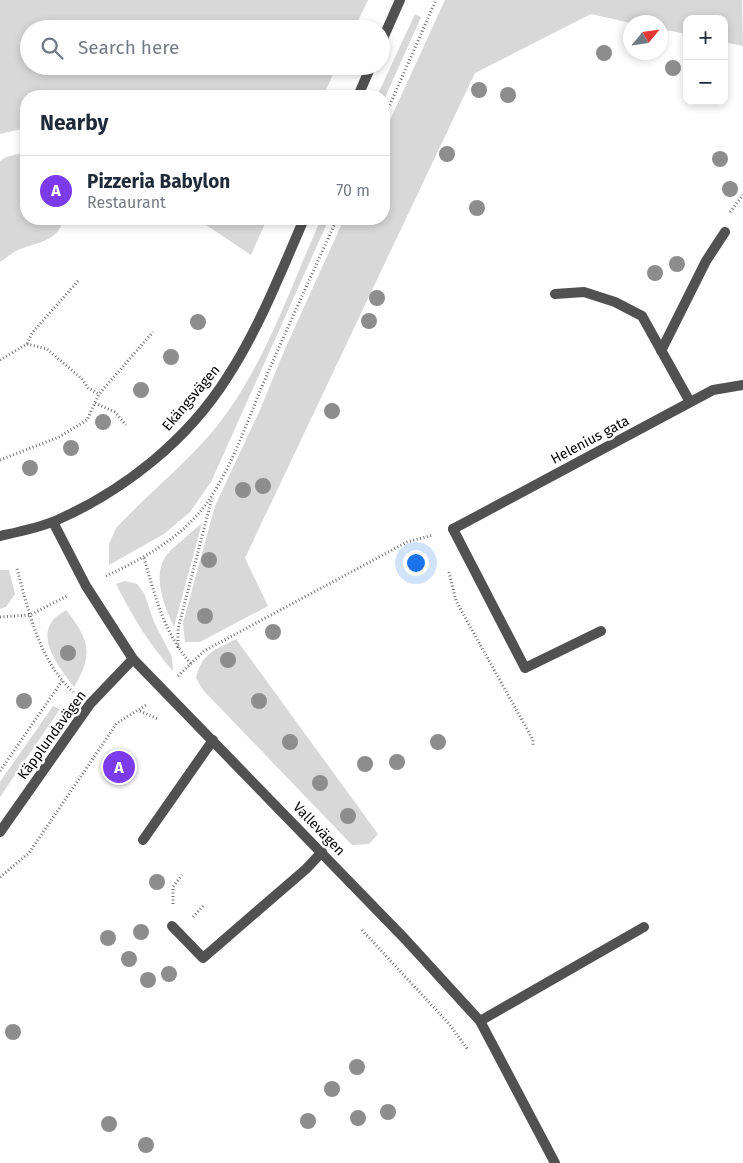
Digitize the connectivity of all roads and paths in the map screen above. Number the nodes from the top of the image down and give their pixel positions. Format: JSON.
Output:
{"nodes":[{"id":1,"x":436,"y":0,"type":"edge"},
{"id":2,"x":399,"y":3,"type":"edge"},
{"id":3,"x":390,"y":23,"type":"edge"},
{"id":4,"x":367,"y":75,"type":"edge"},
{"id":5,"x":361,"y":90,"type":"edge"},
{"id":6,"x":390,"y":104,"type":"edge"},
{"id":7,"x":301,"y":225,"type":"edge"},
{"id":8,"x":334,"y":225,"type":"edge"},
{"id":9,"x":725,"y":232,"type":"dead end"},
{"id":10,"x":78,"y":281,"type":"dead end"},
{"id":11,"x":555,"y":294,"type":"dead end"},
{"id":12,"x":153,"y":332,"type":"dead end"},
{"id":13,"x":27,"y":344,"type":"junction"},
{"id":14,"x":661,"y":351,"type":"junction"},
{"id":15,"x":0,"y":360,"type":"edge"},
{"id":16,"x":743,"y":385,"type":"edge"},
{"id":17,"x":99,"y":394,"type":"junction"},
{"id":18,"x":690,"y":402,"type":"junction"},
{"id":19,"x":95,"y":403,"type":"junction"},
{"id":20,"x":126,"y":425,"type":"dead end"},
{"id":21,"x":0,"y":460,"type":"edge"},
{"id":22,"x":212,"y":495,"type":"junction"},
{"id":23,"x":53,"y":522,"type":"junction"},
{"id":24,"x":453,"y":529,"type":"junction"},
{"id":25,"x":0,"y":536,"type":"edge"},
{"id":26,"x":144,"y":558,"type":"junction"},
{"id":27,"x":450,"y":566,"type":"dead end"},
{"id":28,"x":17,"y":569,"type":"dead end"},
{"id":29,"x":111,"y":574,"type":"dead end"},
{"id":30,"x":58,"y":600,"type":"dead end"},
{"id":31,"x":30,"y":615,"type":"junction"},
{"id":32,"x":0,"y":617,"type":"edge"},
{"id":33,"x":602,"y":631,"type":"dead end"},
{"id":34,"x":178,"y":648,"type":"junction"},
{"id":35,"x":133,"y":659,"type":"junction"},
{"id":36,"x":190,"y":664,"type":"junction"},
{"id":37,"x":177,"y":677,"type":"dead end"},
{"id":38,"x":62,"y":681,"type":"junction"},
{"id":39,"x":72,"y":691,"type":"dead end"},
{"id":40,"x":148,"y":704,"type":"dead end"},
{"id":41,"x":140,"y":711,"type":"junction"},
{"id":42,"x":161,"y":721,"type":"dead end"},
{"id":43,"x":213,"y":740,"type":"junction"},
{"id":44,"x":533,"y":745,"type":"dead end"},
{"id":45,"x":0,"y":771,"type":"edge"},
{"id":46,"x":0,"y":832,"type":"edge"},
{"id":47,"x":143,"y":840,"type":"dead end"},
{"id":48,"x":322,"y":852,"type":"junction"},
{"id":49,"x":182,"y":874,"type":"dead end"},
{"id":50,"x":0,"y":877,"type":"edge"},
{"id":51,"x":357,"y":925,"type":"dead end"},
{"id":52,"x":172,"y":926,"type":"joint"},
{"id":53,"x":644,"y":927,"type":"dead end"},
{"id":54,"x":480,"y":1021,"type":"junction"},
{"id":55,"x":471,"y":1055,"type":"dead end"},
{"id":56,"x":555,"y":1163,"type":"edge"}],
"edges":[{"from":1,"to":6,"type":"path"},
{"from":2,"to":3,"type":"street"},
{"from":4,"to":5,"type":"street"},
{"from":7,"to":23,"type":"street","name":"Ekängsvägen"},
{"from":8,"to":22,"type":"path"},
{"from":9,"to":14,"type":"street"},
{"from":10,"to":13,"type":"path"},
{"from":11,"to":14,"type":"street"},
{"from":12,"to":17,"type":"path"},
{"from":13,"to":15,"type":"path"},
{"from":13,"to":17,"type":"path"},
{"from":14,"to":18,"type":"street"},
{"from":16,"to":18,"type":"street","name":"Helenius gata"},
{"from":17,"to":19,"type":"path"},
{"from":18,"to":24,"type":"street","name":"Helenius gata"},
{"from":19,"to":20,"type":"path"},
{"from":19,"to":21,"type":"path"},
{"from":22,"to":26,"type":"path"},
{"from":22,"to":34,"type":"path"},
{"from":23,"to":25,"type":"street","name":"Ekängsvägen"},
{"from":23,"to":35,"type":"street","name":"Vallevägen"},
{"from":24,"to":33,"type":"street"},
{"from":24,"to":36,"type":"path"},
{"from":26,"to":29,"type":"path"},
{"from":26,"to":34,"type":"path"},
{"from":27,"to":44,"type":"path"},
{"from":28,"to":31,"type":"path"},
{"from":30,"to":31,"type":"path"},
{"from":31,"to":32,"type":"path"},
{"from":31,"to":38,"type":"path"},
{"from":34,"to":36,"type":"path"},
{"from":35,"to":43,"type":"street","name":"Vallevägen"},
{"from":35,"to":46,"type":"street","name":"Käpplundavägen"},
{"from":36,"to":37,"type":"path"},
{"from":38,"to":39,"type":"path"},
{"from":38,"to":45,"type":"path"},
{"from":40,"to":41,"type":"path"},
{"from":41,"to":42,"type":"path"},
{"from":41,"to":50,"type":"path"},
{"from":43,"to":47,"type":"street"},
{"from":43,"to":48,"type":"street","name":"Vallevägen"},
{"from":48,"to":52,"type":"street"},
{"from":48,"to":54,"type":"street","name":"Vallevägen"},
{"from":49,"to":52,"type":"path"},
{"from":51,"to":55,"type":"path"},
{"from":53,"to":54,"type":"street"},
{"from":54,"to":56,"type":"street","name":"Vallevägen"}]}
